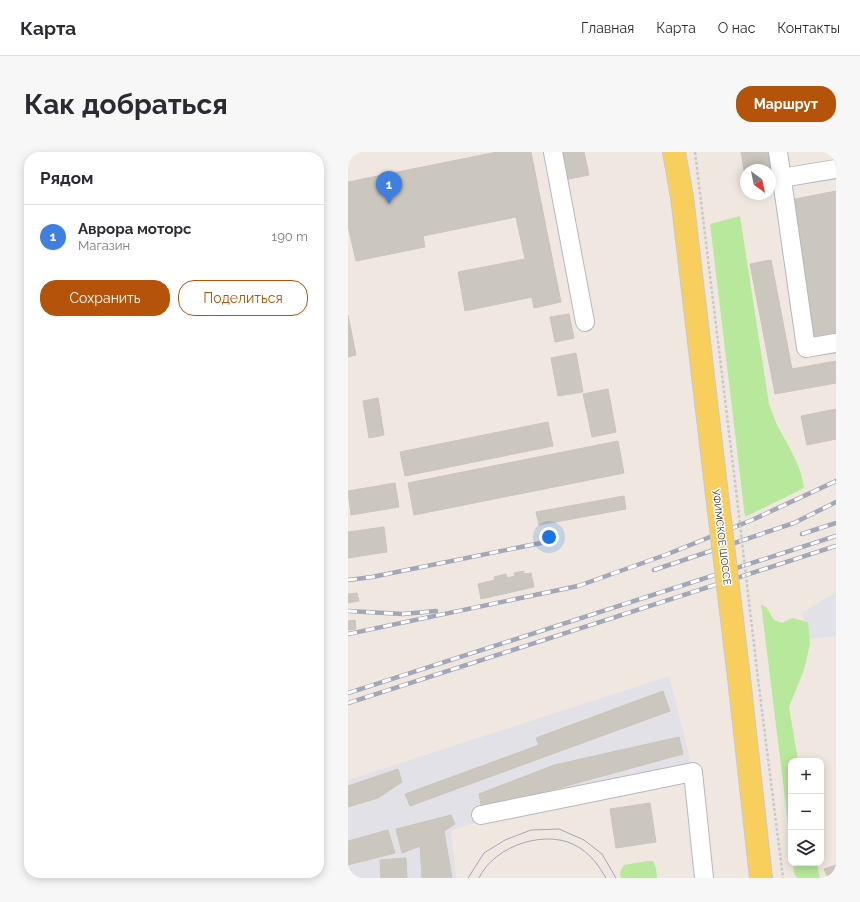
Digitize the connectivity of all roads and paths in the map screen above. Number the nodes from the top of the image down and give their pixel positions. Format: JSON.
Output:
{"nodes":[{"id":1,"x":553,"y":152,"type":"edge"},
{"id":2,"x":666,"y":152,"type":"edge"},
{"id":3,"x":674,"y":152,"type":"edge"},
{"id":4,"x":695,"y":152,"type":"edge"},
{"id":5,"x":778,"y":152,"type":"edge"},
{"id":6,"x":836,"y":169,"type":"edge"},
{"id":7,"x":781,"y":178,"type":"junction"},
{"id":8,"x":682,"y":197,"type":"junction"},
{"id":9,"x":585,"y":322,"type":"dead end"},
{"id":10,"x":836,"y":343,"type":"edge"},
{"id":11,"x":726,"y":492,"type":"junction"},
{"id":12,"x":749,"y":678,"type":"junction"},
{"id":13,"x":481,"y":814,"type":"dead end"},
{"id":14,"x":762,"y":876,"type":"edge"},
{"id":15,"x":704,"y":878,"type":"edge"},
{"id":16,"x":783,"y":878,"type":"edge"}],
"edges":[{"from":1,"to":9,"type":"lane"},
{"from":2,"to":8,"type":"main road","name":"УФИМСКОЕ ШОССЕ"},
{"from":3,"to":8,"type":"main road","name":"УФИМСКОЕ ШОССЕ"},
{"from":4,"to":11,"type":"path"},
{"from":5,"to":7,"type":"lane"},
{"from":6,"to":7,"type":"lane"},
{"from":7,"to":10,"type":"lane"},
{"from":8,"to":11,"type":"main road","name":"УФИМСКОЕ ШОССЕ"},
{"from":11,"to":12,"type":"main road","name":"УФИМСКОЕ ШОССЕ","bridge":true},
{"from":11,"to":12,"type":"path","bridge":true},
{"from":12,"to":14,"type":"main road","name":"УФИМСКОЕ ШОССЕ"},
{"from":12,"to":16,"type":"path"},
{"from":13,"to":15,"type":"lane"}]}
